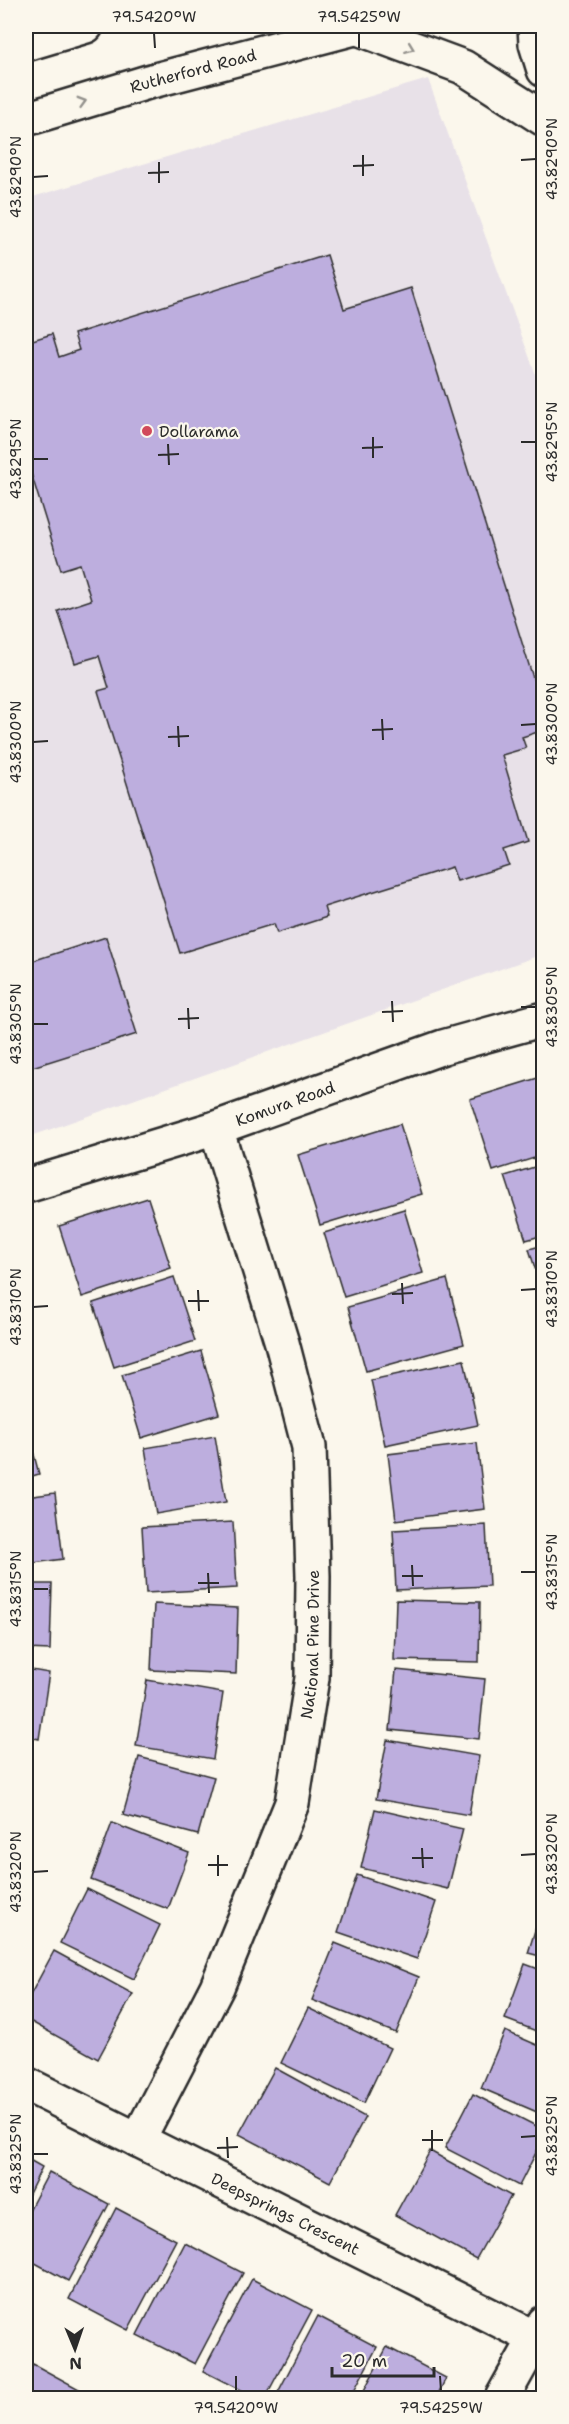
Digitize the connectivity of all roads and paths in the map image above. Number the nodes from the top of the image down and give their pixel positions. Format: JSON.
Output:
{"nodes":[{"id":1,"x":86,"y":26,"type":"edge"},
{"id":2,"x":359,"y":26,"type":"edge"},
{"id":3,"x":535,"y":26,"type":"edge"},
{"id":4,"x":26,"y":44,"type":"edge"},
{"id":5,"x":543,"y":70,"type":"edge"},
{"id":6,"x":26,"y":119,"type":"edge"},
{"id":7,"x":543,"y":119,"type":"edge"},
{"id":8,"x":543,"y":1018,"type":"edge"},
{"id":9,"x":216,"y":1128,"type":"junction"},
{"id":10,"x":26,"y":1186,"type":"edge"},
{"id":11,"x":26,"y":2084,"type":"edge"},
{"id":12,"x":138,"y":2140,"type":"junction"},
{"id":13,"x":541,"y":2335,"type":"edge"},
{"id":14,"x":502,"y":2398,"type":"edge"}],
"edges":[{"from":1,"to":4,"type":"street"},
{"from":6,"to":2,"type":"street","name":"Rutherford Road","one_way":true},
{"from":2,"to":7,"type":"street","one_way":true},
{"from":3,"to":5,"type":"street"},
{"from":8,"to":9,"type":"street","name":"Komura Road"},
{"from":9,"to":10,"type":"street","name":"Komura Road"},
{"from":9,"to":12,"type":"street","name":"National Pine Drive"},
{"from":11,"to":12,"type":"street","name":"Deepsprings Crescent"},
{"from":12,"to":13,"type":"street","name":"Deepsprings Crescent"},
{"from":13,"to":14,"type":"street"}]}
